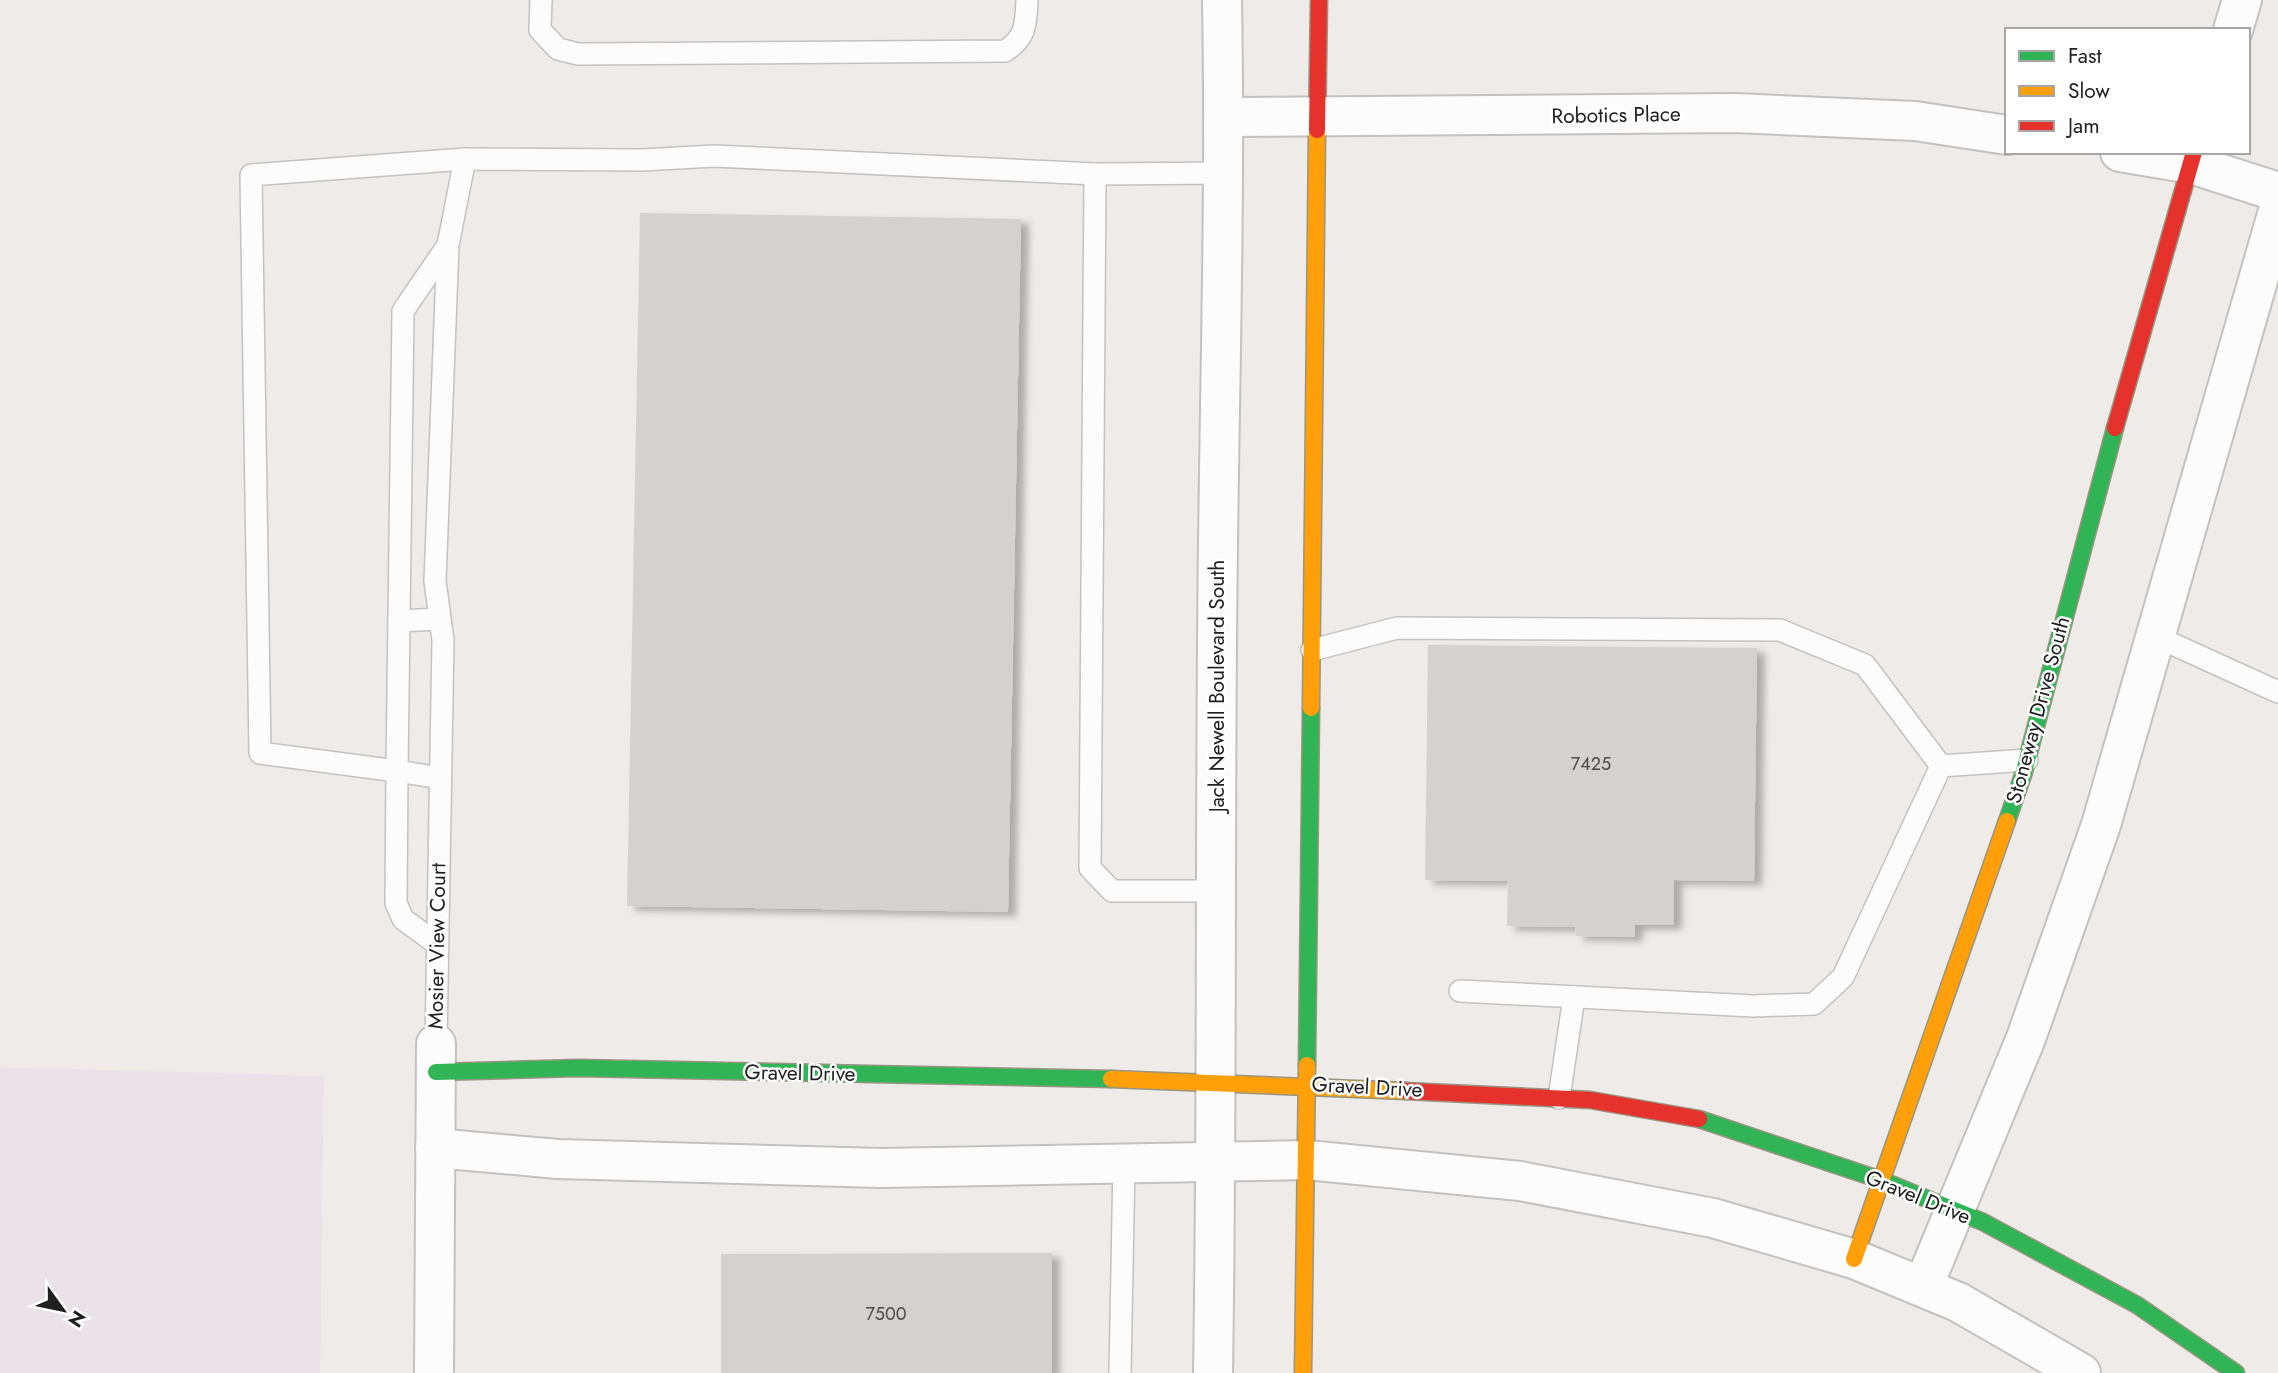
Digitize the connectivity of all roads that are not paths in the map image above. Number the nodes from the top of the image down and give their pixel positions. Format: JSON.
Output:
{"nodes":[{"id":1,"x":541,"y":0,"type":"edge"},
{"id":2,"x":1027,"y":0,"type":"edge"},
{"id":3,"x":1222,"y":0,"type":"edge"},
{"id":4,"x":1319,"y":0,"type":"edge"},
{"id":5,"x":2242,"y":0,"type":"edge"},
{"id":6,"x":2234,"y":28,"type":"edge"},
{"id":7,"x":1225,"y":117,"type":"junction"},
{"id":8,"x":1319,"y":117,"type":"junction"},
{"id":9,"x":2005,"y":135,"type":"edge"},
{"id":10,"x":2144,"y":154,"type":"edge"},
{"id":11,"x":2192,"y":158,"type":"edge"},
{"id":12,"x":465,"y":159,"type":"junction"},
{"id":13,"x":1223,"y":173,"type":"junction"},
{"id":14,"x":1095,"y":174,"type":"junction"},
{"id":15,"x":2278,"y":192,"type":"edge"},
{"id":16,"x":2278,"y":212,"type":"edge"},
{"id":17,"x":448,"y":245,"type":"junction"},
{"id":18,"x":440,"y":619,"type":"junction"},
{"id":19,"x":399,"y":621,"type":"junction"},
{"id":20,"x":2155,"y":636,"type":"junction"},
{"id":21,"x":1312,"y":650,"type":"junction"},
{"id":22,"x":2278,"y":692,"type":"edge"},
{"id":23,"x":2026,"y":760,"type":"junction"},
{"id":24,"x":1941,"y":766,"type":"junction"},
{"id":25,"x":397,"y":771,"type":"junction"},
{"id":26,"x":440,"y":778,"type":"junction"},
{"id":27,"x":1217,"y":891,"type":"junction"},
{"id":28,"x":438,"y":944,"type":"junction"},
{"id":29,"x":1460,"y":991,"type":"dead end"},
{"id":30,"x":1574,"y":997,"type":"junction"},
{"id":31,"x":436,"y":1058,"type":"junction"},
{"id":32,"x":1217,"y":1081,"type":"junction"},
{"id":33,"x":1309,"y":1083,"type":"junction"},
{"id":34,"x":1559,"y":1098,"type":"junction"},
{"id":35,"x":435,"y":1148,"type":"junction"},
{"id":36,"x":1307,"y":1160,"type":"junction"},
{"id":37,"x":1217,"y":1161,"type":"junction"},
{"id":38,"x":1124,"y":1163,"type":"junction"},
{"id":39,"x":1881,"y":1180,"type":"junction"},
{"id":40,"x":1954,"y":1210,"type":"junction"},
{"id":41,"x":1854,"y":1259,"type":"junction"},
{"id":42,"x":1923,"y":1287,"type":"junction"},
{"id":43,"x":434,"y":1373,"type":"edge"},
{"id":44,"x":1121,"y":1373,"type":"edge"},
{"id":45,"x":1213,"y":1373,"type":"edge"},
{"id":46,"x":1303,"y":1373,"type":"edge"},
{"id":47,"x":2081,"y":1373,"type":"edge"},
{"id":48,"x":2236,"y":1373,"type":"edge"}],
"edges":[{"from":1,"to":2,"type":"lane"},
{"from":3,"to":7,"type":"street","name":"Jack Newell Boulevard South"},
{"from":4,"to":8,"type":"street"},
{"from":5,"to":6,"type":"street"},
{"from":7,"to":8,"type":"street","name":"Robotics Place"},
{"from":7,"to":13,"type":"street","name":"Jack Newell Boulevard South"},
{"from":8,"to":9,"type":"street","name":"Robotics Place"},
{"from":8,"to":21,"type":"street"},
{"from":10,"to":11,"type":"street"},
{"from":11,"to":15,"type":"street"},
{"from":11,"to":23,"type":"street","name":"Stoneway Drive South"},
{"from":12,"to":14,"type":"lane"},
{"from":12,"to":17,"type":"lane"},
{"from":12,"to":25,"type":"lane"},
{"from":13,"to":14,"type":"lane"},
{"from":13,"to":27,"type":"street","name":"Jack Newell Boulevard South"},
{"from":14,"to":27,"type":"lane"},
{"from":16,"to":20,"type":"street"},
{"from":17,"to":18,"type":"lane","name":"Mosier View Court"},
{"from":17,"to":19,"type":"lane"},
{"from":18,"to":19,"type":"lane"},
{"from":18,"to":26,"type":"lane","name":"Mosier View Court"},
{"from":19,"to":25,"type":"lane"},
{"from":20,"to":22,"type":"lane"},
{"from":20,"to":40,"type":"street"},
{"from":21,"to":24,"type":"lane"},
{"from":21,"to":33,"type":"street"},
{"from":23,"to":24,"type":"lane"},
{"from":23,"to":39,"type":"street","name":"Stoneway Drive South"},
{"from":24,"to":30,"type":"lane"},
{"from":25,"to":26,"type":"lane"},
{"from":25,"to":28,"type":"lane"},
{"from":26,"to":28,"type":"lane","name":"Mosier View Court"},
{"from":27,"to":32,"type":"street","name":"Jack Newell Boulevard South"},
{"from":28,"to":31,"type":"lane","name":"Mosier View Court"},
{"from":29,"to":30,"type":"lane"},
{"from":30,"to":34,"type":"lane"},
{"from":31,"to":32,"type":"street","name":"Gravel Drive"},
{"from":31,"to":35,"type":"street","name":"Mosier View Court"},
{"from":32,"to":33,"type":"street","name":"Gravel Drive"},
{"from":32,"to":37,"type":"street","name":"Jack Newell Boulevard South"},
{"from":33,"to":34,"type":"street","name":"Gravel Drive"},
{"from":33,"to":36,"type":"street"},
{"from":34,"to":39,"type":"street","name":"Gravel Drive"},
{"from":35,"to":38,"type":"street"},
{"from":35,"to":43,"type":"street","name":"Mosier View Court"},
{"from":36,"to":37,"type":"street"},
{"from":36,"to":41,"type":"street"},
{"from":36,"to":46,"type":"street"},
{"from":37,"to":38,"type":"street"},
{"from":37,"to":45,"type":"street","name":"Jack Newell Boulevard South"},
{"from":38,"to":44,"type":"lane"},
{"from":39,"to":40,"type":"street","name":"Gravel Drive"},
{"from":39,"to":41,"type":"street","name":"Stoneway Drive South"},
{"from":40,"to":42,"type":"street"},
{"from":40,"to":48,"type":"street","name":"Gravel Drive"},
{"from":41,"to":42,"type":"street"},
{"from":42,"to":47,"type":"street"}]}
